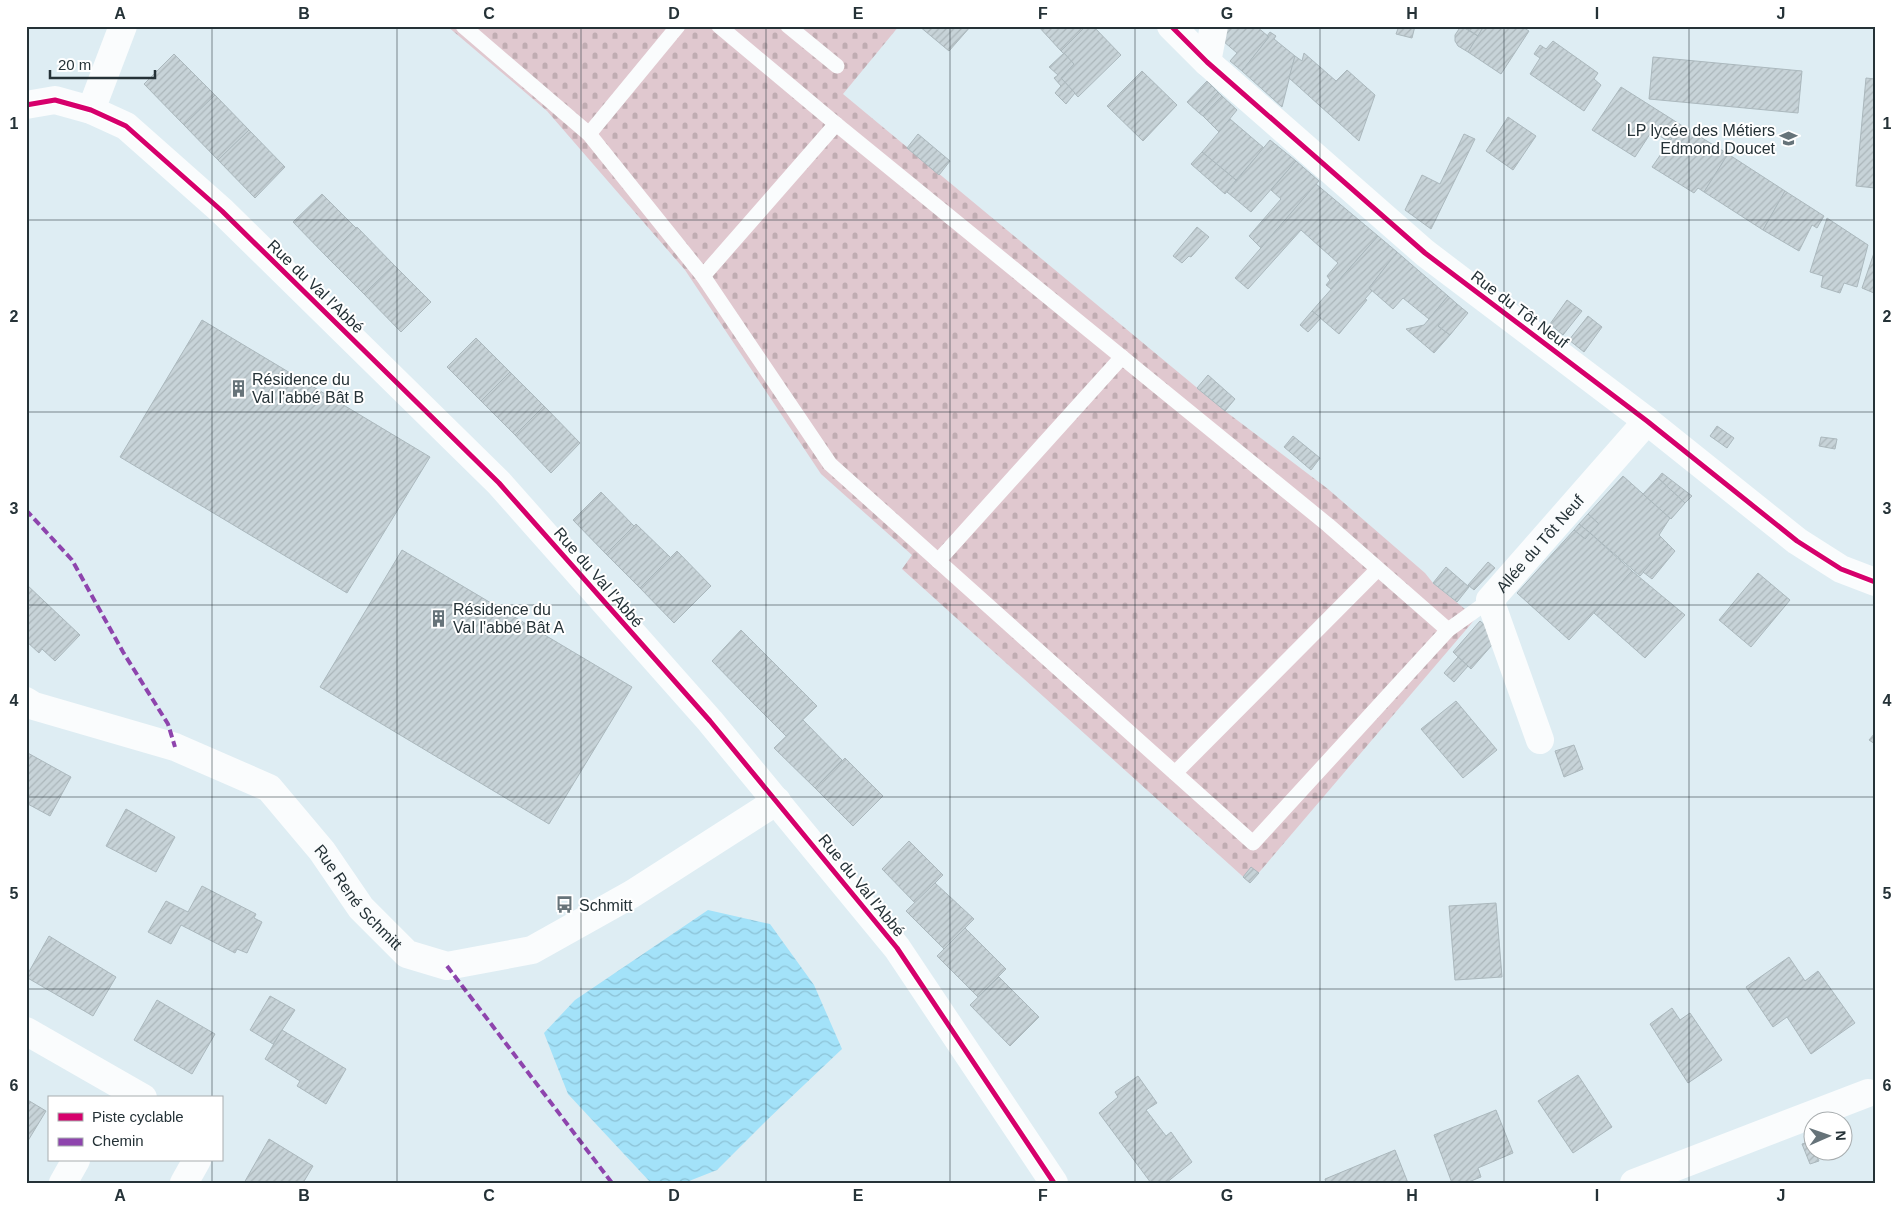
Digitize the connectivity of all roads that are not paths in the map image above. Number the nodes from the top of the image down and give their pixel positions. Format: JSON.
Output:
{"nodes":[{"id":1,"x":123,"y":26,"type":"edge"},
{"id":2,"x":463,"y":26,"type":"edge"},
{"id":3,"x":678,"y":26,"type":"edge"},
{"id":4,"x":719,"y":26,"type":"edge"},
{"id":5,"x":788,"y":26,"type":"edge"},
{"id":6,"x":1171,"y":26,"type":"edge"},
{"id":7,"x":1214,"y":26,"type":"edge"},
{"id":8,"x":1207,"y":62,"type":"junction"},
{"id":9,"x":837,"y":66,"type":"dead end"},
{"id":10,"x":26,"y":105,"type":"edge"},
{"id":11,"x":90,"y":110,"type":"junction"},
{"id":12,"x":836,"y":124,"type":"junction"},
{"id":13,"x":589,"y":134,"type":"junction"},
{"id":14,"x":703,"y":276,"type":"junction"},
{"id":15,"x":1122,"y":357,"type":"junction"},
{"id":16,"x":1647,"y":421,"type":"junction"},
{"id":17,"x":938,"y":561,"type":"junction"},
{"id":18,"x":1378,"y":569,"type":"junction"},
{"id":19,"x":1875,"y":582,"type":"edge"},
{"id":20,"x":1490,"y":600,"type":"junction"},
{"id":21,"x":1448,"y":630,"type":"junction"},
{"id":22,"x":26,"y":701,"type":"edge"},
{"id":23,"x":1540,"y":740,"type":"dead end"},
{"id":24,"x":1175,"y":773,"type":"junction"},
{"id":25,"x":776,"y":801,"type":"junction"},
{"id":26,"x":26,"y":1031,"type":"edge"},
{"id":27,"x":114,"y":1091,"type":"edge"},
{"id":28,"x":1868,"y":1092,"type":"dead end"},
{"id":29,"x":135,"y":1096,"type":"edge"},
{"id":30,"x":75,"y":1162,"type":"edge"},
{"id":31,"x":196,"y":1162,"type":"edge"},
{"id":32,"x":1679,"y":1175,"type":"edge"},
{"id":33,"x":64,"y":1183,"type":"edge"},
{"id":34,"x":184,"y":1183,"type":"edge"},
{"id":35,"x":1054,"y":1183,"type":"edge"},
{"id":36,"x":1634,"y":1183,"type":"edge"}],
"edges":[{"from":1,"to":11,"type":"street"},
{"from":2,"to":13,"type":"lane"},
{"from":3,"to":13,"type":"lane"},
{"from":4,"to":12,"type":"lane"},
{"from":5,"to":9,"type":"lane"},
{"from":6,"to":8,"type":"street","name":"Rue du Tôt Neuf"},
{"from":7,"to":8,"type":"street"},
{"from":8,"to":16,"type":"street","name":"Rue du Tôt Neuf"},
{"from":10,"to":11,"type":"street","name":"Rue du Val l'Abbé"},
{"from":11,"to":25,"type":"street","name":"Rue du Val l'Abbé"},
{"from":12,"to":14,"type":"lane"},
{"from":12,"to":15,"type":"lane"},
{"from":13,"to":14,"type":"lane"},
{"from":14,"to":17,"type":"lane"},
{"from":15,"to":17,"type":"lane"},
{"from":15,"to":18,"type":"lane"},
{"from":16,"to":19,"type":"street","name":"Rue du Tôt Neuf"},
{"from":16,"to":20,"type":"street","name":"Allée du Tôt Neuf"},
{"from":17,"to":24,"type":"lane"},
{"from":18,"to":21,"type":"lane"},
{"from":18,"to":24,"type":"lane"},
{"from":20,"to":21,"type":"lane"},
{"from":20,"to":23,"type":"street","name":"Allée du Tôt Neuf"},
{"from":21,"to":24,"type":"lane"},
{"from":22,"to":25,"type":"street","name":"Rue René Schmitt"},
{"from":25,"to":35,"type":"street","name":"Rue du Val l'Abbé"},
{"from":26,"to":27,"type":"street"},
{"from":27,"to":29,"type":"street"},
{"from":28,"to":32,"type":"street"},
{"from":30,"to":33,"type":"street"},
{"from":31,"to":34,"type":"street"},
{"from":32,"to":36,"type":"street"}]}
